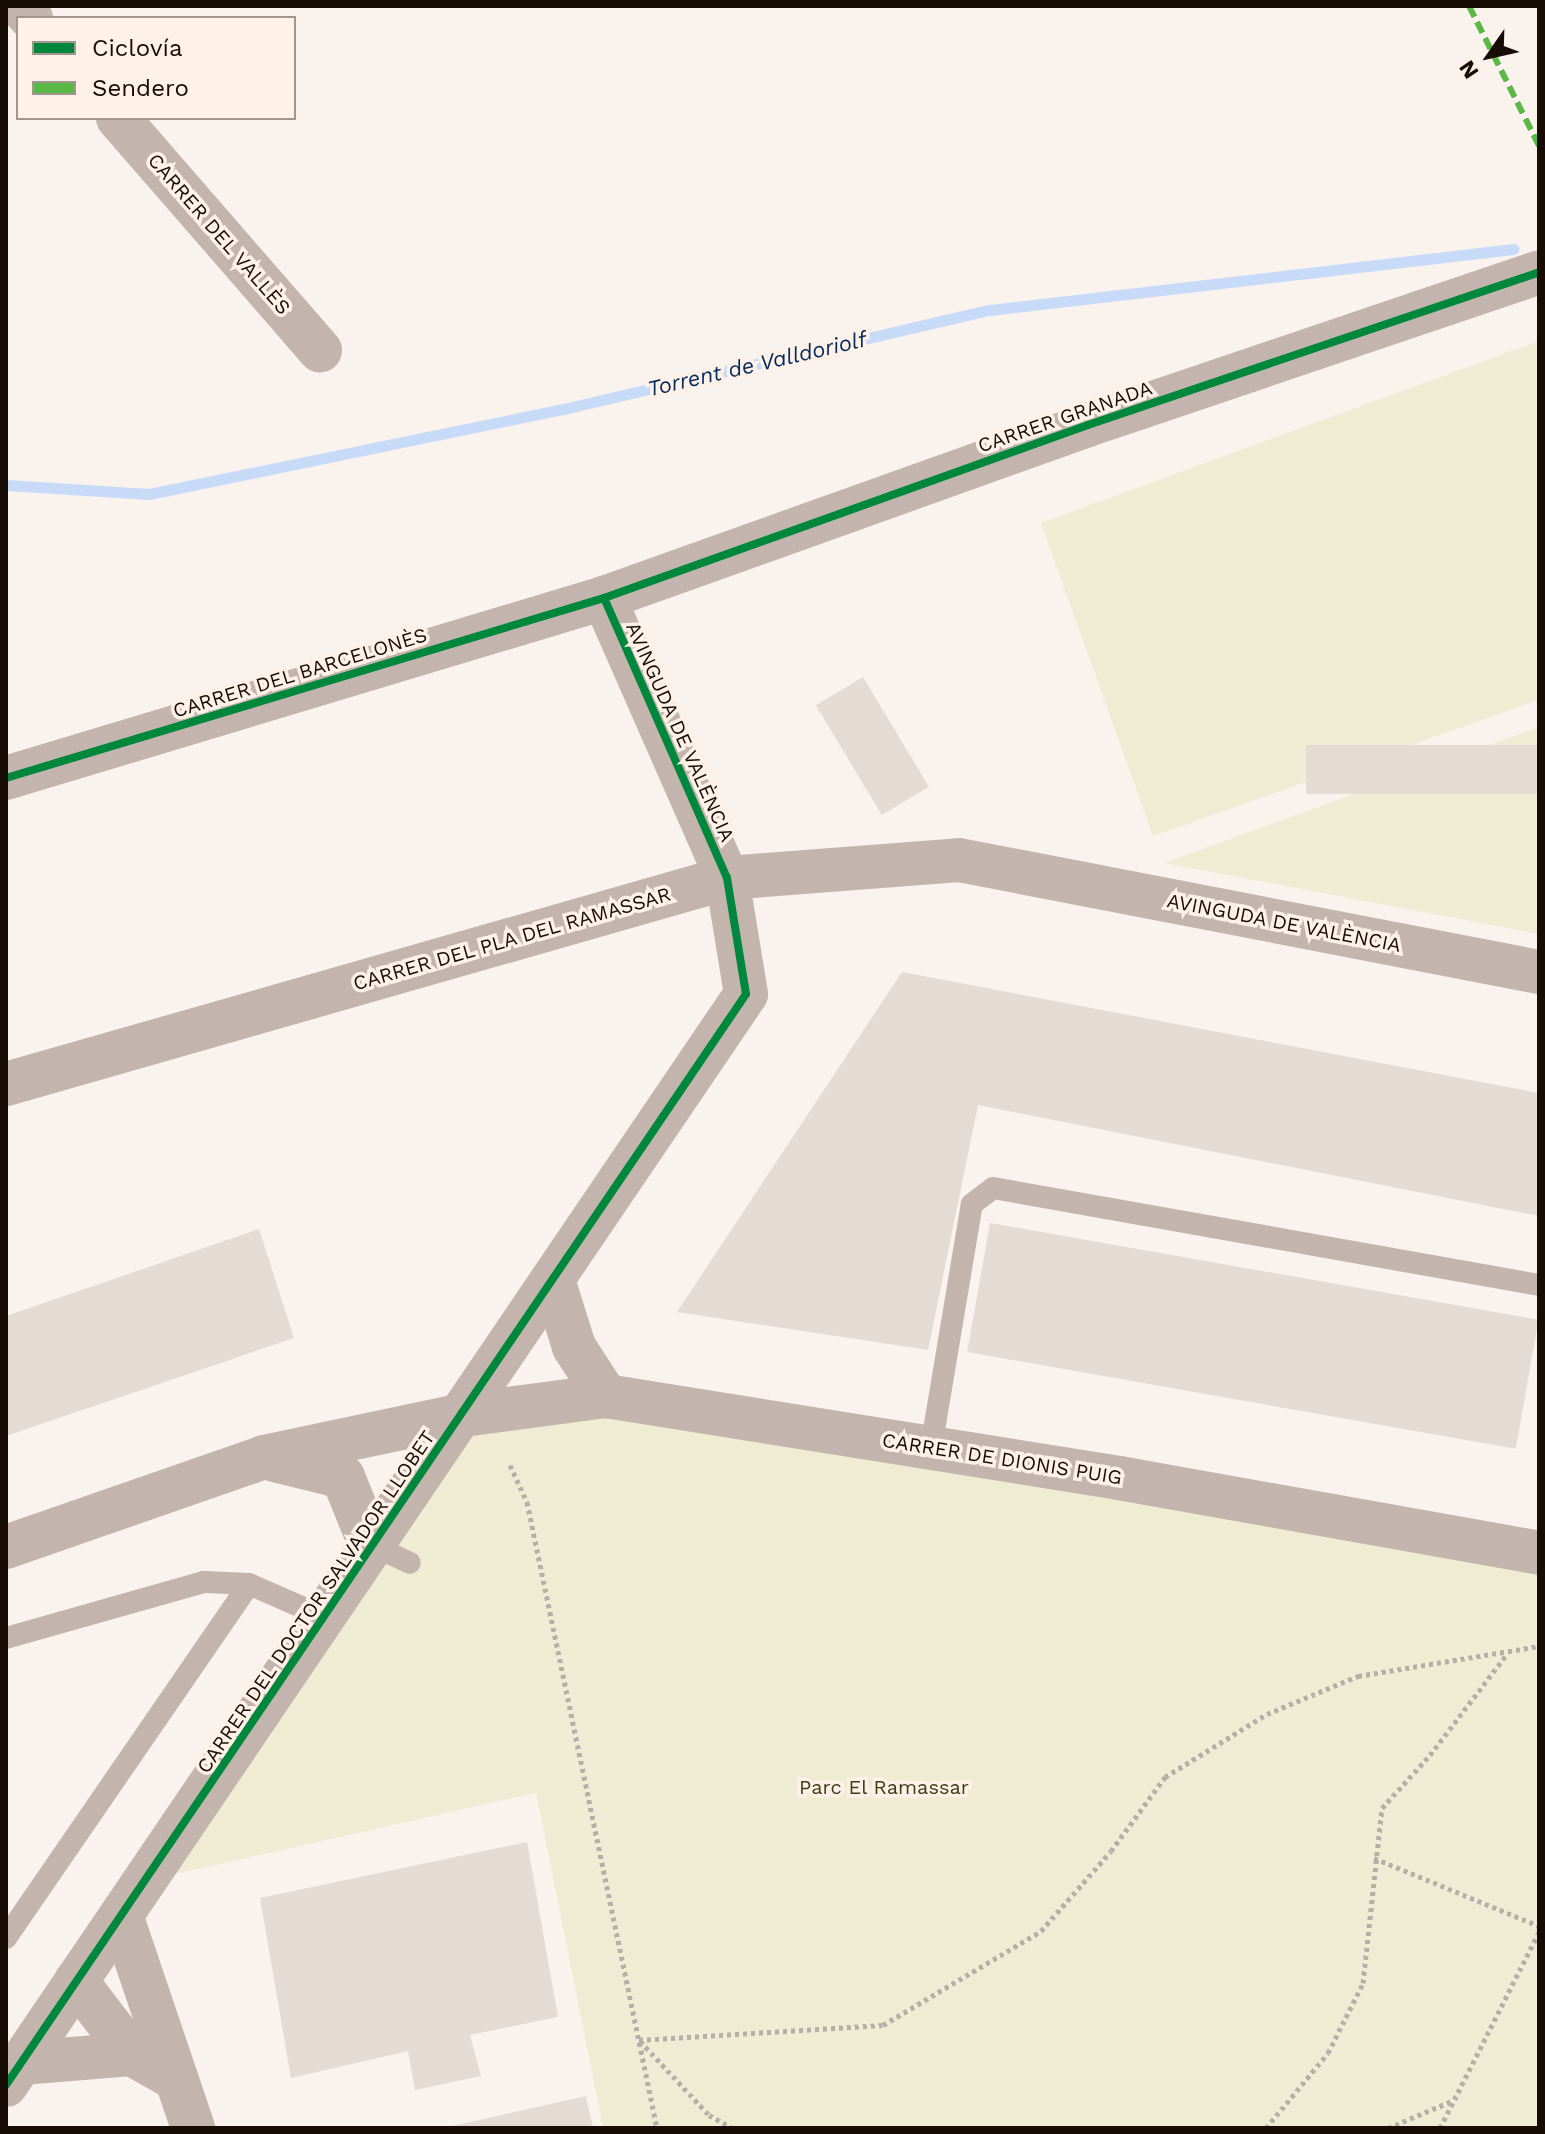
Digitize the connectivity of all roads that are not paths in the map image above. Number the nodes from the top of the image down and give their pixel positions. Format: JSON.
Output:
{"nodes":[{"id":1,"x":120,"y":120,"type":"edge"},
{"id":2,"x":1539,"y":272,"type":"edge"},
{"id":3,"x":320,"y":350,"type":"dead end"},
{"id":4,"x":604,"y":598,"type":"junction"},
{"id":5,"x":6,"y":778,"type":"edge"},
{"id":6,"x":1028,"y":873,"type":"joint"},
{"id":7,"x":727,"y":878,"type":"junction"},
{"id":8,"x":1539,"y":972,"type":"edge"},
{"id":9,"x":6,"y":1084,"type":"edge"},
{"id":10,"x":554,"y":1283,"type":"junction"},
{"id":11,"x":1539,"y":1285,"type":"edge"},
{"id":12,"x":606,"y":1396,"type":"junction"},
{"id":13,"x":463,"y":1415,"type":"junction"},
{"id":14,"x":931,"y":1448,"type":"junction"},
{"id":15,"x":264,"y":1457,"type":"junction"},
{"id":16,"x":370,"y":1544,"type":"junction"},
{"id":17,"x":6,"y":1547,"type":"edge"},
{"id":18,"x":1539,"y":1553,"type":"edge"},
{"id":19,"x":410,"y":1563,"type":"dead end"},
{"id":20,"x":249,"y":1584,"type":"junction"},
{"id":21,"x":95,"y":1613,"type":"junction"},
{"id":22,"x":322,"y":1616,"type":"junction"},
{"id":23,"x":6,"y":1638,"type":"edge"},
{"id":24,"x":78,"y":1638,"type":"dead end"},
{"id":25,"x":122,"y":1918,"type":"junction"},
{"id":26,"x":6,"y":1938,"type":"edge"},
{"id":27,"x":76,"y":1981,"type":"junction"},
{"id":28,"x":132,"y":2054,"type":"junction"},
{"id":29,"x":14,"y":2074,"type":"edge"},
{"id":30,"x":176,"y":2079,"type":"junction"},
{"id":31,"x":193,"y":2128,"type":"edge"}],
"edges":[{"from":1,"to":3,"type":"street","name":"CARRER DEL VALLÈS"},
{"from":2,"to":4,"type":"street","name":"CARRER GRANADA"},
{"from":4,"to":5,"type":"street","name":"CARRER DEL BARCELONÈS"},
{"from":4,"to":7,"type":"street","name":"AVINGUDA DE VALÈNCIA"},
{"from":6,"to":7,"type":"street","name":"CARRER DEL PLA DEL RAMASSAR"},
{"from":6,"to":8,"type":"street","name":"AVINGUDA DE VALÈNCIA"},
{"from":7,"to":9,"type":"street","name":"CARRER DEL PLA DEL RAMASSAR"},
{"from":7,"to":10,"type":"street","name":"CARRER DEL DOCTOR SALVADOR LLOBET"},
{"from":10,"to":12,"type":"street"},
{"from":10,"to":13,"type":"street","name":"CARRER DEL DOCTOR SALVADOR LLOBET"},
{"from":11,"to":14,"type":"lane"},
{"from":12,"to":13,"type":"street","name":"CARRER DE DIONIS PUIG"},
{"from":12,"to":14,"type":"street","name":"CARRER DE DIONIS PUIG"},
{"from":13,"to":15,"type":"street","name":"CARRER DE DIONIS PUIG"},
{"from":13,"to":16,"type":"street","name":"CARRER DEL DOCTOR SALVADOR LLOBET"},
{"from":14,"to":18,"type":"street","name":"CARRER DE DIONIS PUIG"},
{"from":15,"to":16,"type":"street"},
{"from":15,"to":17,"type":"street","name":"CARRER DE DIONIS PUIG"},
{"from":16,"to":19,"type":"lane"},
{"from":16,"to":22,"type":"street","name":"CARRER DEL DOCTOR SALVADOR LLOBET"},
{"from":20,"to":21,"type":"lane"},
{"from":20,"to":22,"type":"lane"},
{"from":20,"to":26,"type":"lane"},
{"from":21,"to":23,"type":"lane"},
{"from":21,"to":24,"type":"lane"},
{"from":22,"to":25,"type":"street","name":"CARRER DEL DOCTOR SALVADOR LLOBET"},
{"from":25,"to":27,"type":"street","name":"CARRER DEL DOCTOR SALVADOR LLOBET"},
{"from":25,"to":30,"type":"street"},
{"from":27,"to":28,"type":"street"},
{"from":27,"to":29,"type":"street","name":"CARRER DEL DOCTOR SALVADOR LLOBET"},
{"from":28,"to":29,"type":"street"},
{"from":28,"to":30,"type":"street"},
{"from":30,"to":31,"type":"street"}]}
